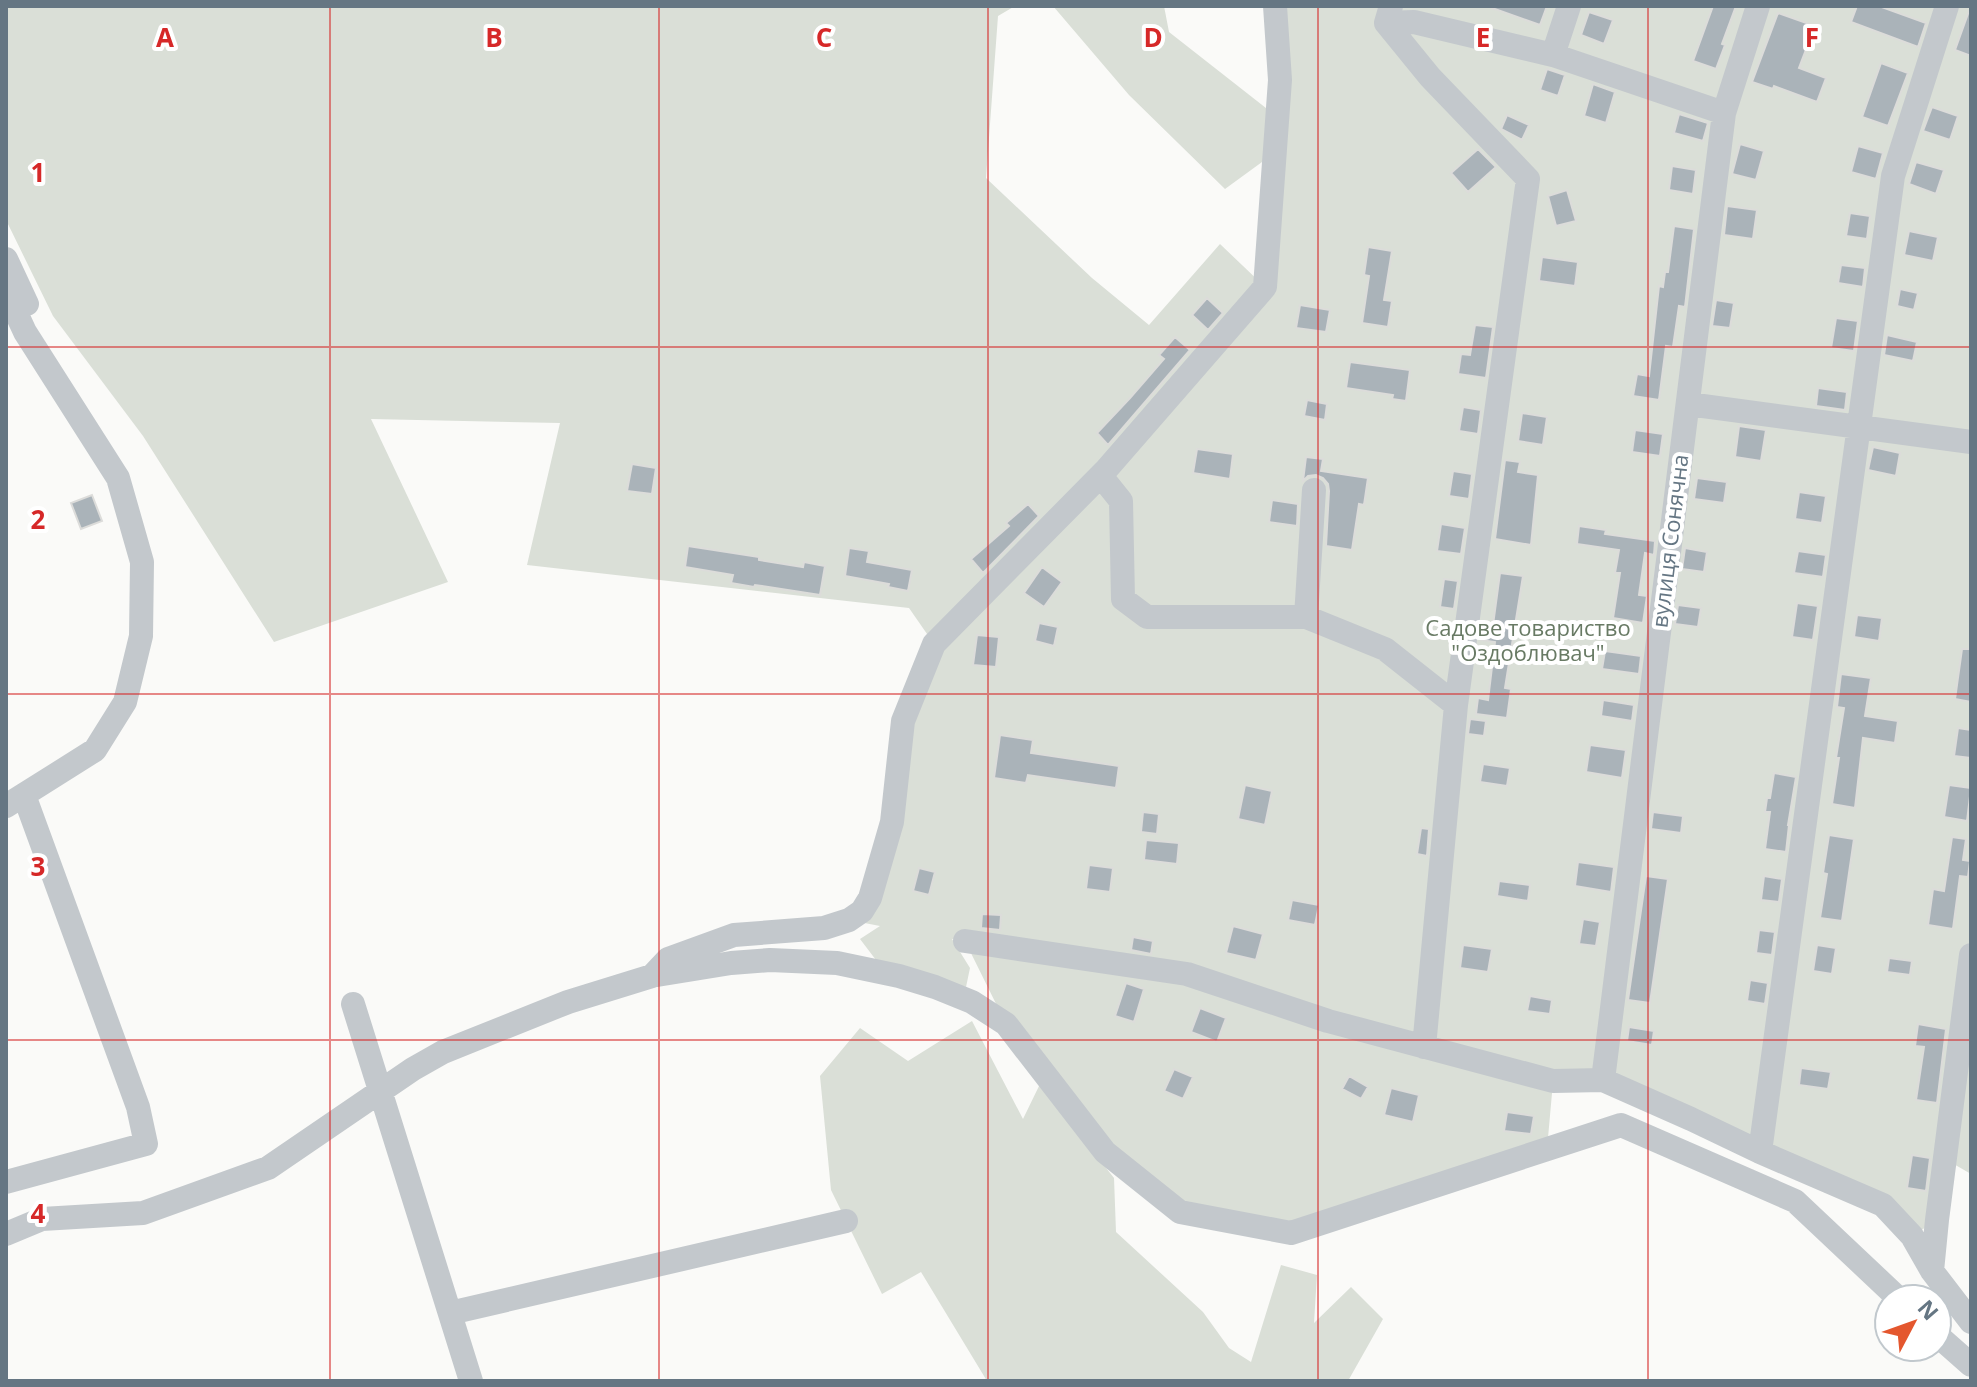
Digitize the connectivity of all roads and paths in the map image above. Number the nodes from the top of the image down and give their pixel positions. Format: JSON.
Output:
{"nodes":[{"id":1,"x":1275,"y":6,"type":"edge"},
{"id":2,"x":1569,"y":6,"type":"edge"},
{"id":3,"x":1758,"y":6,"type":"edge"},
{"id":4,"x":1947,"y":6,"type":"edge"},
{"id":5,"x":1389,"y":14,"type":"edge"},
{"id":6,"x":1553,"y":55,"type":"junction"},
{"id":7,"x":1724,"y":113,"type":"junction"},
{"id":8,"x":6,"y":259,"type":"edge"},
{"id":9,"x":6,"y":291,"type":"edge"},
{"id":10,"x":57,"y":355,"type":"dead end"},
{"id":11,"x":1688,"y":404,"type":"junction"},
{"id":12,"x":1859,"y":428,"type":"junction"},
{"id":13,"x":1971,"y":442,"type":"edge"},
{"id":14,"x":1101,"y":476,"type":"junction"},
{"id":15,"x":1314,"y":490,"type":"dead end"},
{"id":16,"x":1306,"y":617,"type":"junction"},
{"id":17,"x":1456,"y":705,"type":"junction"},
{"id":18,"x":15,"y":800,"type":"edge"},
{"id":19,"x":965,"y":941,"type":"dead end"},
{"id":20,"x":1971,"y":955,"type":"edge"},
{"id":21,"x":652,"y":976,"type":"junction"},
{"id":22,"x":353,"y":1004,"type":"dead end"},
{"id":23,"x":1424,"y":1047,"type":"junction"},
{"id":24,"x":1603,"y":1080,"type":"junction"},
{"id":25,"x":380,"y":1093,"type":"junction"},
{"id":26,"x":1760,"y":1152,"type":"junction"},
{"id":27,"x":6,"y":1182,"type":"edge"},
{"id":28,"x":846,"y":1221,"type":"dead end"},
{"id":29,"x":6,"y":1234,"type":"edge"},
{"id":30,"x":1932,"y":1271,"type":"junction"},
{"id":31,"x":1882,"y":1283,"type":"edge"},
{"id":32,"x":450,"y":1313,"type":"junction"},
{"id":33,"x":1971,"y":1322,"type":"edge"},
{"id":34,"x":1953,"y":1349,"type":"edge"},
{"id":35,"x":1971,"y":1365,"type":"edge"},
{"id":36,"x":471,"y":1381,"type":"edge"}],
"edges":[{"from":1,"to":14,"type":"street"},
{"from":2,"to":6,"type":"street"},
{"from":3,"to":7,"type":"street","name":"вулиця Сонячна"},
{"from":4,"to":12,"type":"street"},
{"from":5,"to":6,"type":"street"},
{"from":5,"to":17,"type":"street"},
{"from":6,"to":7,"type":"street"},
{"from":7,"to":11,"type":"street","name":"вулиця Сонячна"},
{"from":8,"to":10,"type":"street"},
{"from":9,"to":18,"type":"street"},
{"from":11,"to":12,"type":"street"},
{"from":11,"to":24,"type":"street","name":"вулиця Сонячна"},
{"from":12,"to":13,"type":"street"},
{"from":12,"to":26,"type":"street"},
{"from":14,"to":16,"type":"street"},
{"from":14,"to":21,"type":"street"},
{"from":15,"to":16,"type":"street"},
{"from":16,"to":17,"type":"street"},
{"from":17,"to":23,"type":"street"},
{"from":18,"to":27,"type":"street"},
{"from":19,"to":23,"type":"street"},
{"from":20,"to":30,"type":"street"},
{"from":21,"to":25,"type":"street"},
{"from":21,"to":31,"type":"street"},
{"from":22,"to":25,"type":"street"},
{"from":23,"to":24,"type":"street"},
{"from":24,"to":26,"type":"street"},
{"from":25,"to":29,"type":"street"},
{"from":25,"to":32,"type":"street"},
{"from":26,"to":30,"type":"street"},
{"from":28,"to":32,"type":"street"},
{"from":30,"to":33,"type":"street"},
{"from":32,"to":36,"type":"street"},
{"from":34,"to":35,"type":"street"}]}
